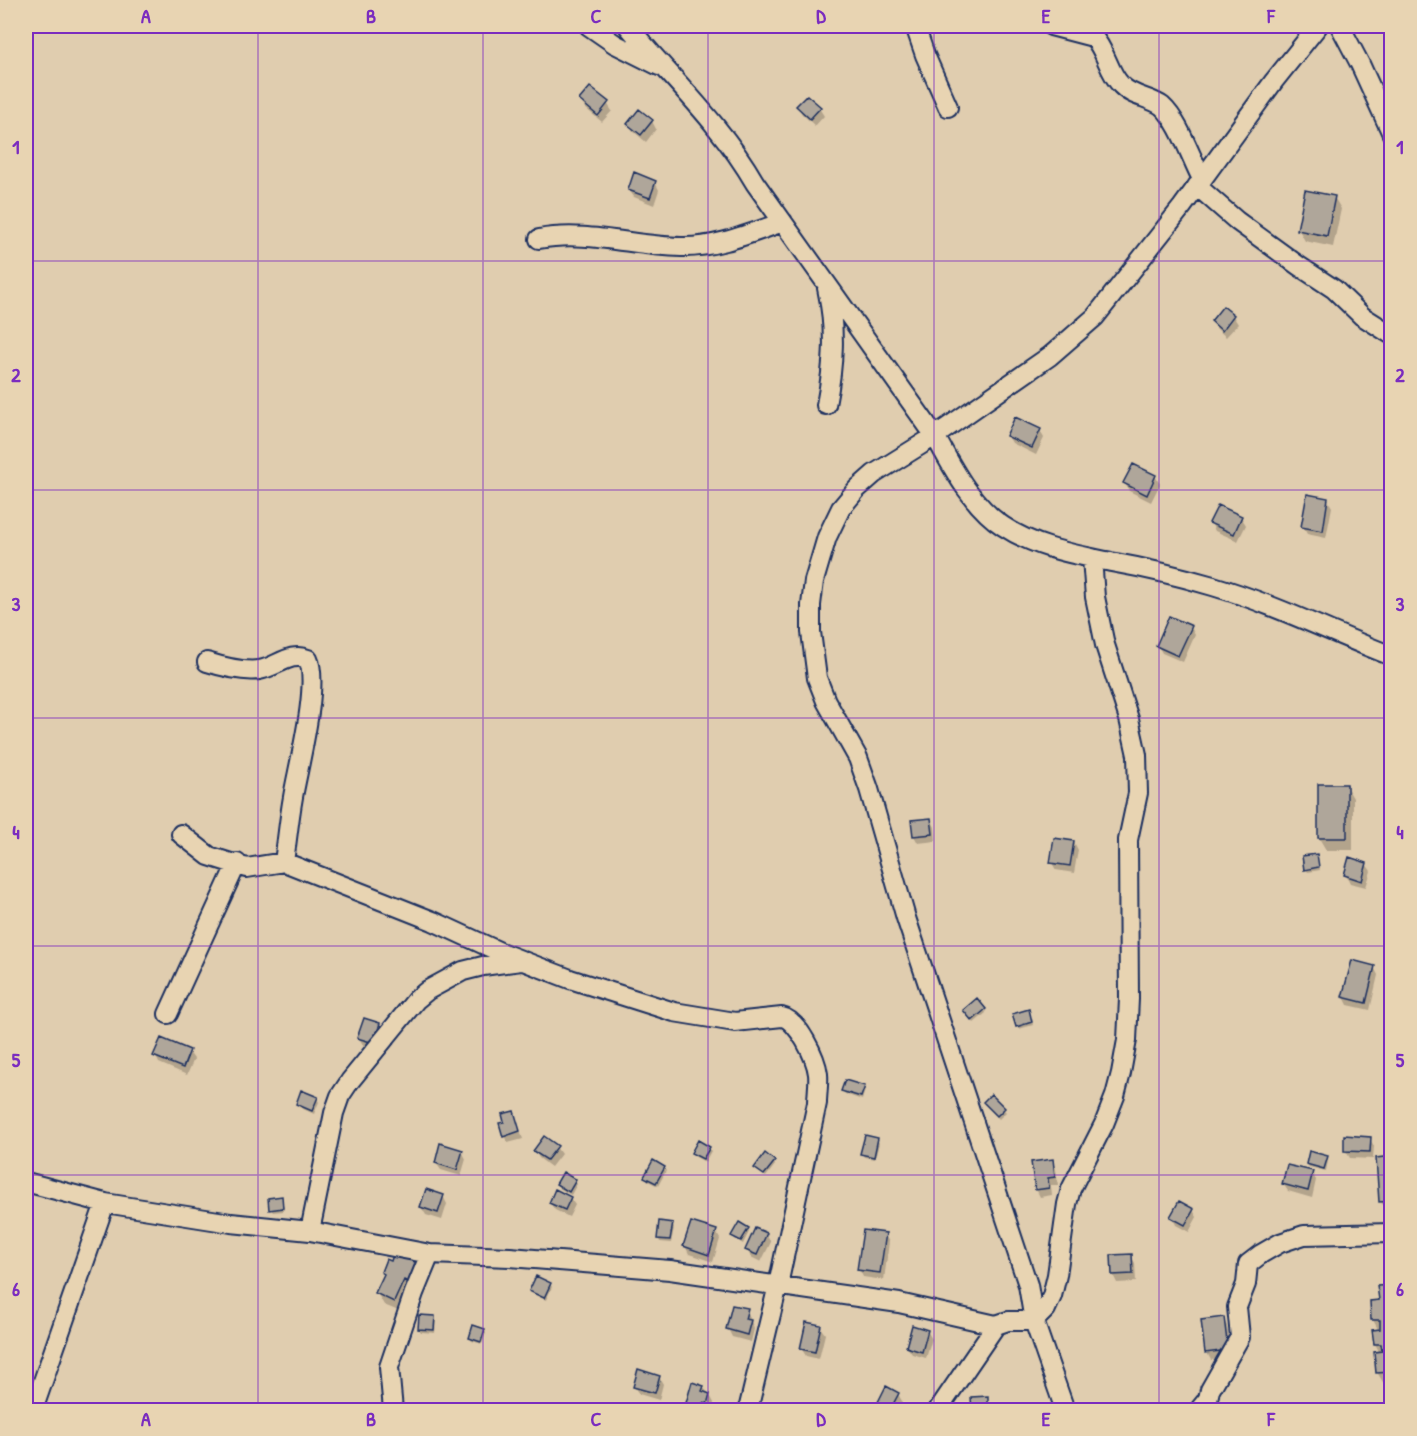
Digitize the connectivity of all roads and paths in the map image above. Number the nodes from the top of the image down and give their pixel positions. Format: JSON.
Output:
{"nodes":[{"id":1,"x":589,"y":26,"type":"edge"},
{"id":2,"x":628,"y":26,"type":"edge"},
{"id":3,"x":915,"y":26,"type":"edge"},
{"id":4,"x":1051,"y":26,"type":"edge"},
{"id":5,"x":1318,"y":26,"type":"edge"},
{"id":6,"x":1340,"y":26,"type":"edge"},
{"id":7,"x":663,"y":68,"type":"junction"},
{"id":8,"x":948,"y":107,"type":"dead end"},
{"id":9,"x":1392,"y":134,"type":"edge"},
{"id":10,"x":1199,"y":183,"type":"junction"},
{"id":11,"x":783,"y":222,"type":"junction"},
{"id":12,"x":539,"y":239,"type":"dead end"},
{"id":13,"x":825,"y":280,"type":"junction"},
{"id":14,"x":1392,"y":335,"type":"edge"},
{"id":15,"x":826,"y":405,"type":"dead end"},
{"id":16,"x":935,"y":436,"type":"junction"},
{"id":17,"x":1092,"y":558,"type":"junction"},
{"id":18,"x":1392,"y":656,"type":"edge"},
{"id":19,"x":207,"y":663,"type":"dead end"},
{"id":20,"x":181,"y":834,"type":"dead end"},
{"id":21,"x":284,"y":862,"type":"junction"},
{"id":22,"x":237,"y":863,"type":"junction"},
{"id":23,"x":524,"y":961,"type":"junction"},
{"id":24,"x":168,"y":1014,"type":"dead end"},
{"id":25,"x":26,"y":1182,"type":"edge"},
{"id":26,"x":105,"y":1203,"type":"junction"},
{"id":27,"x":310,"y":1232,"type":"junction"},
{"id":28,"x":1392,"y":1233,"type":"edge"},
{"id":29,"x":430,"y":1254,"type":"junction"},
{"id":30,"x":778,"y":1285,"type":"junction"},
{"id":31,"x":1034,"y":1321,"type":"junction"},
{"id":32,"x":996,"y":1325,"type":"junction"},
{"id":33,"x":33,"y":1410,"type":"edge"},
{"id":34,"x":393,"y":1410,"type":"edge"},
{"id":35,"x":748,"y":1410,"type":"edge"},
{"id":36,"x":938,"y":1410,"type":"edge"},
{"id":37,"x":1065,"y":1410,"type":"edge"},
{"id":38,"x":1199,"y":1410,"type":"edge"}],
"edges":[{"from":1,"to":7,"type":"street"},
{"from":2,"to":7,"type":"street"},
{"from":3,"to":8,"type":"street"},
{"from":4,"to":10,"type":"street"},
{"from":5,"to":10,"type":"street"},
{"from":6,"to":9,"type":"street"},
{"from":7,"to":11,"type":"street"},
{"from":10,"to":14,"type":"street"},
{"from":10,"to":16,"type":"street"},
{"from":11,"to":12,"type":"street"},
{"from":11,"to":13,"type":"street"},
{"from":13,"to":15,"type":"street"},
{"from":13,"to":16,"type":"street"},
{"from":16,"to":17,"type":"street"},
{"from":16,"to":31,"type":"street"},
{"from":17,"to":18,"type":"street"},
{"from":17,"to":31,"type":"street"},
{"from":19,"to":21,"type":"street"},
{"from":20,"to":22,"type":"street"},
{"from":21,"to":22,"type":"street"},
{"from":21,"to":23,"type":"street"},
{"from":22,"to":24,"type":"street"},
{"from":23,"to":27,"type":"street"},
{"from":23,"to":30,"type":"street"},
{"from":25,"to":26,"type":"street"},
{"from":26,"to":27,"type":"street"},
{"from":26,"to":33,"type":"street"},
{"from":27,"to":29,"type":"street"},
{"from":28,"to":38,"type":"street"},
{"from":29,"to":30,"type":"street"},
{"from":29,"to":34,"type":"street"},
{"from":30,"to":32,"type":"street"},
{"from":30,"to":35,"type":"street"},
{"from":31,"to":32,"type":"street"},
{"from":31,"to":37,"type":"street"},
{"from":32,"to":36,"type":"street"}]}
